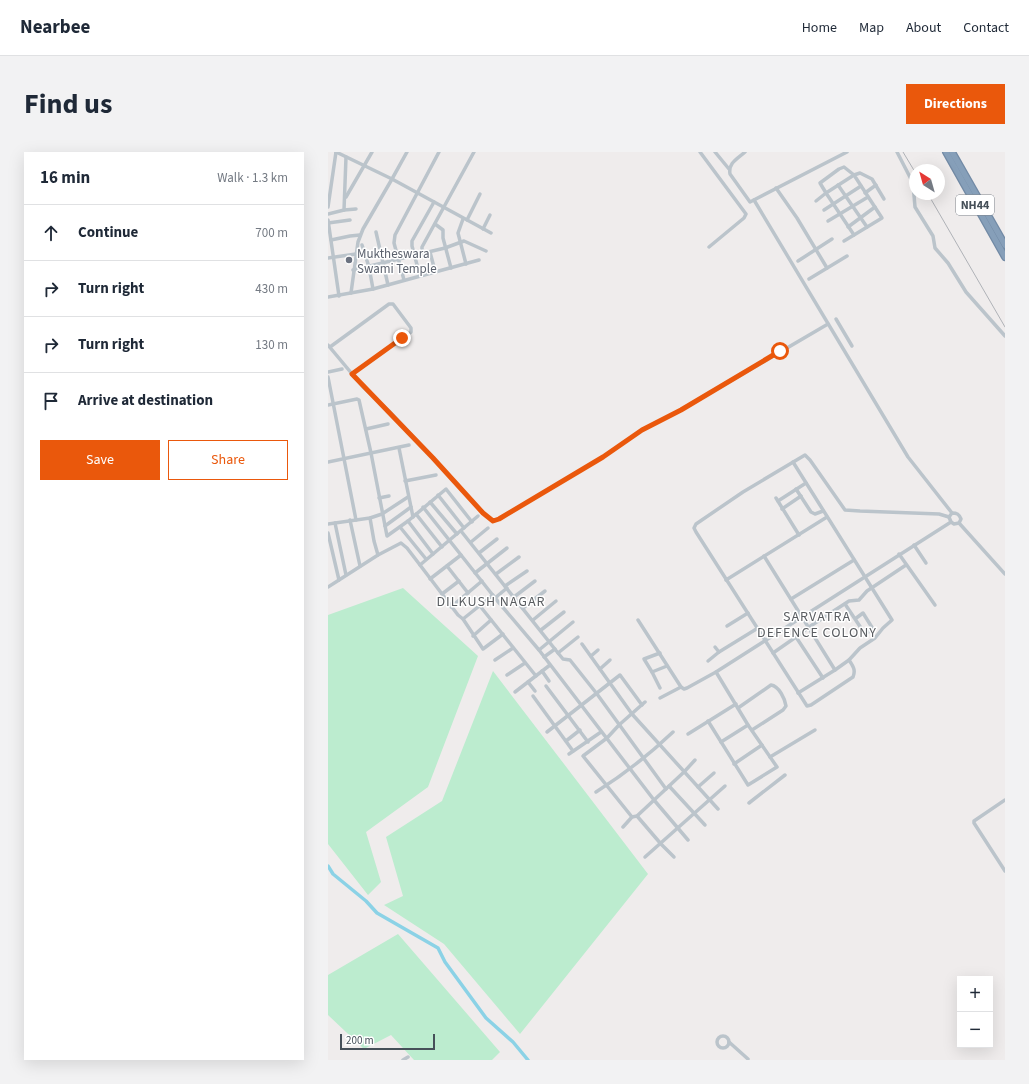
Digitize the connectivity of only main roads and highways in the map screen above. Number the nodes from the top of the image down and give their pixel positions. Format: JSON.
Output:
{"nodes":[{"id":1,"x":946,"y":152,"type":"edge"},
{"id":2,"x":952,"y":152,"type":"edge"},
{"id":3,"x":968,"y":186,"type":"junction"},
{"id":4,"x":1005,"y":245,"type":"edge"},
{"id":5,"x":1005,"y":257,"type":"edge"}],
"edges":[{"from":1,"to":3,"type":"highway","number":"NH44"},
{"from":2,"to":3,"type":"highway","number":"NH44"},
{"from":3,"to":4,"type":"highway","number":"NH44"},
{"from":3,"to":5,"type":"highway","number":"NH44"}]}
